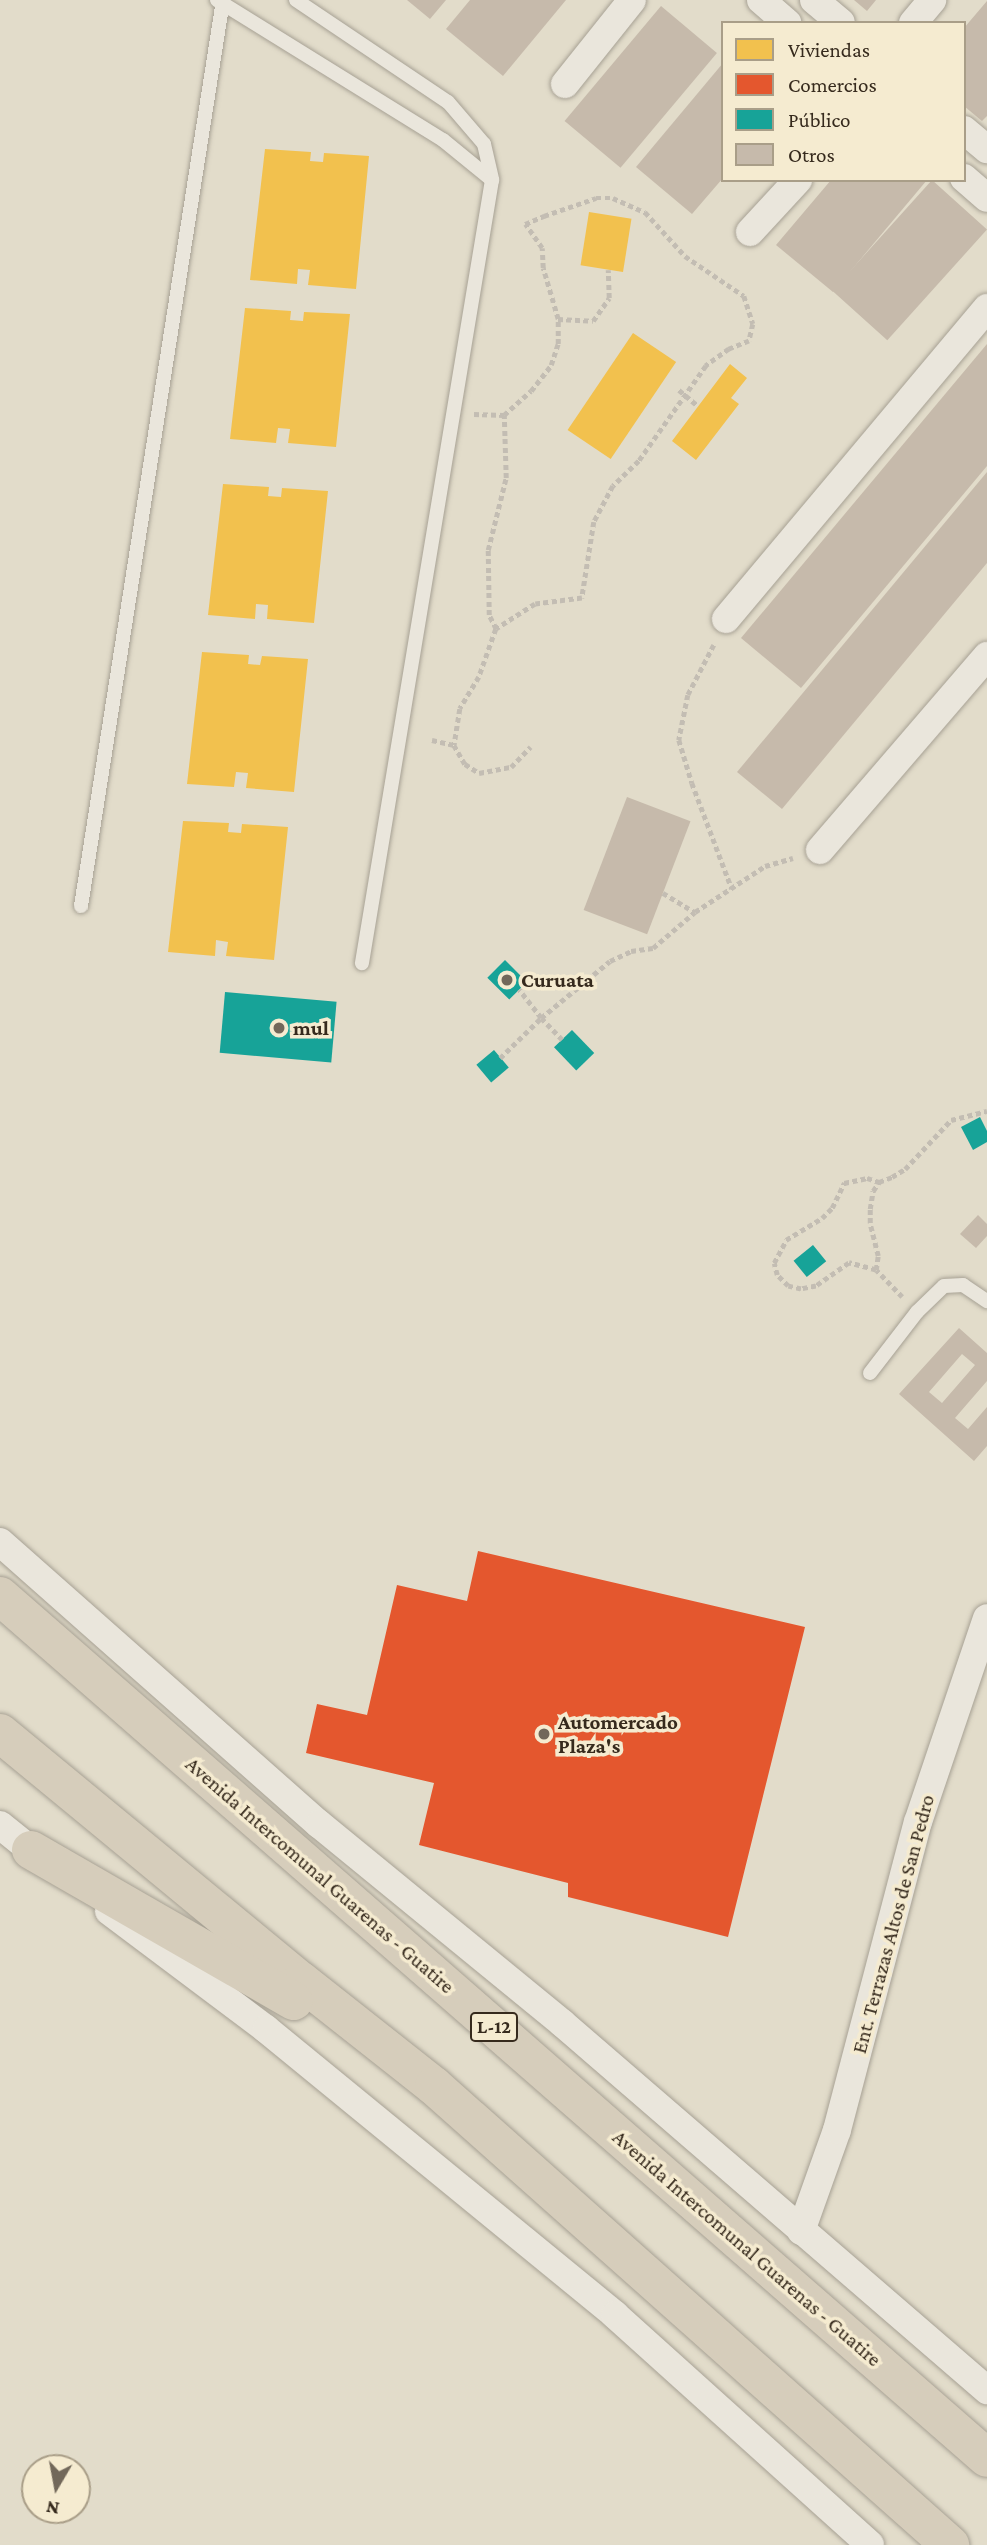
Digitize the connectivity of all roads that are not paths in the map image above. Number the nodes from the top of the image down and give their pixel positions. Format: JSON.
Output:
{"nodes":[{"id":1,"x":296,"y":0,"type":"edge"},
{"id":2,"x":632,"y":0,"type":"edge"},
{"id":3,"x":761,"y":0,"type":"edge"},
{"id":4,"x":814,"y":0,"type":"edge"},
{"id":5,"x":932,"y":0,"type":"edge"},
{"id":6,"x":221,"y":1,"type":"edge"},
{"id":7,"x":785,"y":21,"type":"edge"},
{"id":8,"x":839,"y":21,"type":"edge"},
{"id":9,"x":914,"y":21,"type":"edge"},
{"id":10,"x":565,"y":84,"type":"dead end"},
{"id":11,"x":966,"y":132,"type":"edge"},
{"id":12,"x":987,"y":149,"type":"edge"},
{"id":13,"x":492,"y":180,"type":"junction"},
{"id":14,"x":966,"y":180,"type":"edge"},
{"id":15,"x":795,"y":182,"type":"edge"},
{"id":16,"x":987,"y":198,"type":"edge"},
{"id":17,"x":750,"y":232,"type":"dead end"},
{"id":18,"x":987,"y":309,"type":"edge"},
{"id":19,"x":726,"y":619,"type":"road end"},
{"id":20,"x":987,"y":656,"type":"edge"},
{"id":21,"x":820,"y":850,"type":"road end"},
{"id":22,"x":81,"y":906,"type":"dead end"},
{"id":23,"x":362,"y":963,"type":"dead end"},
{"id":24,"x":987,"y":1301,"type":"edge"},
{"id":25,"x":870,"y":1373,"type":"dead end"},
{"id":26,"x":0,"y":1542,"type":"edge"},
{"id":27,"x":0,"y":1596,"type":"edge"},
{"id":28,"x":987,"y":1618,"type":"edge"},
{"id":29,"x":0,"y":1733,"type":"edge"},
{"id":30,"x":0,"y":1825,"type":"edge"},
{"id":31,"x":32,"y":1850,"type":"junction"},
{"id":32,"x":434,"y":2086,"type":"junction"},
{"id":33,"x":802,"y":2231,"type":"junction"},
{"id":34,"x":987,"y":2390,"type":"edge"},
{"id":35,"x":987,"y":2458,"type":"edge"},
{"id":36,"x":870,"y":2545,"type":"edge"},
{"id":37,"x":950,"y":2545,"type":"edge"}],
"edges":[{"from":1,"to":13,"type":"lane"},
{"from":2,"to":10,"type":"street"},
{"from":3,"to":7,"type":"street"},
{"from":4,"to":8,"type":"street"},
{"from":5,"to":9,"type":"street"},
{"from":6,"to":13,"type":"lane"},
{"from":6,"to":22,"type":"lane"},
{"from":11,"to":12,"type":"street"},
{"from":13,"to":23,"type":"lane"},
{"from":14,"to":16,"type":"street"},
{"from":15,"to":17,"type":"street"},
{"from":18,"to":19,"type":"street"},
{"from":20,"to":21,"type":"street"},
{"from":24,"to":25,"type":"lane"},
{"from":26,"to":33,"type":"street","name":"Avenida Intercomunal Guarenas - Guatire","number":"L-12"},
{"from":27,"to":35,"type":"highway","name":"Avenida Intercomunal Guarenas - Guatire","number":"L-12"},
{"from":28,"to":33,"type":"street","name":"Ent. Terrazas Altos de San Pedro"},
{"from":29,"to":32,"type":"highway"},
{"from":30,"to":31,"type":"street"},
{"from":31,"to":32,"type":"highway"},
{"from":31,"to":36,"type":"street"},
{"from":32,"to":37,"type":"highway"},
{"from":33,"to":34,"type":"street","name":"Avenida Intercomunal Guarenas - Guatire","number":"L-12"}]}
